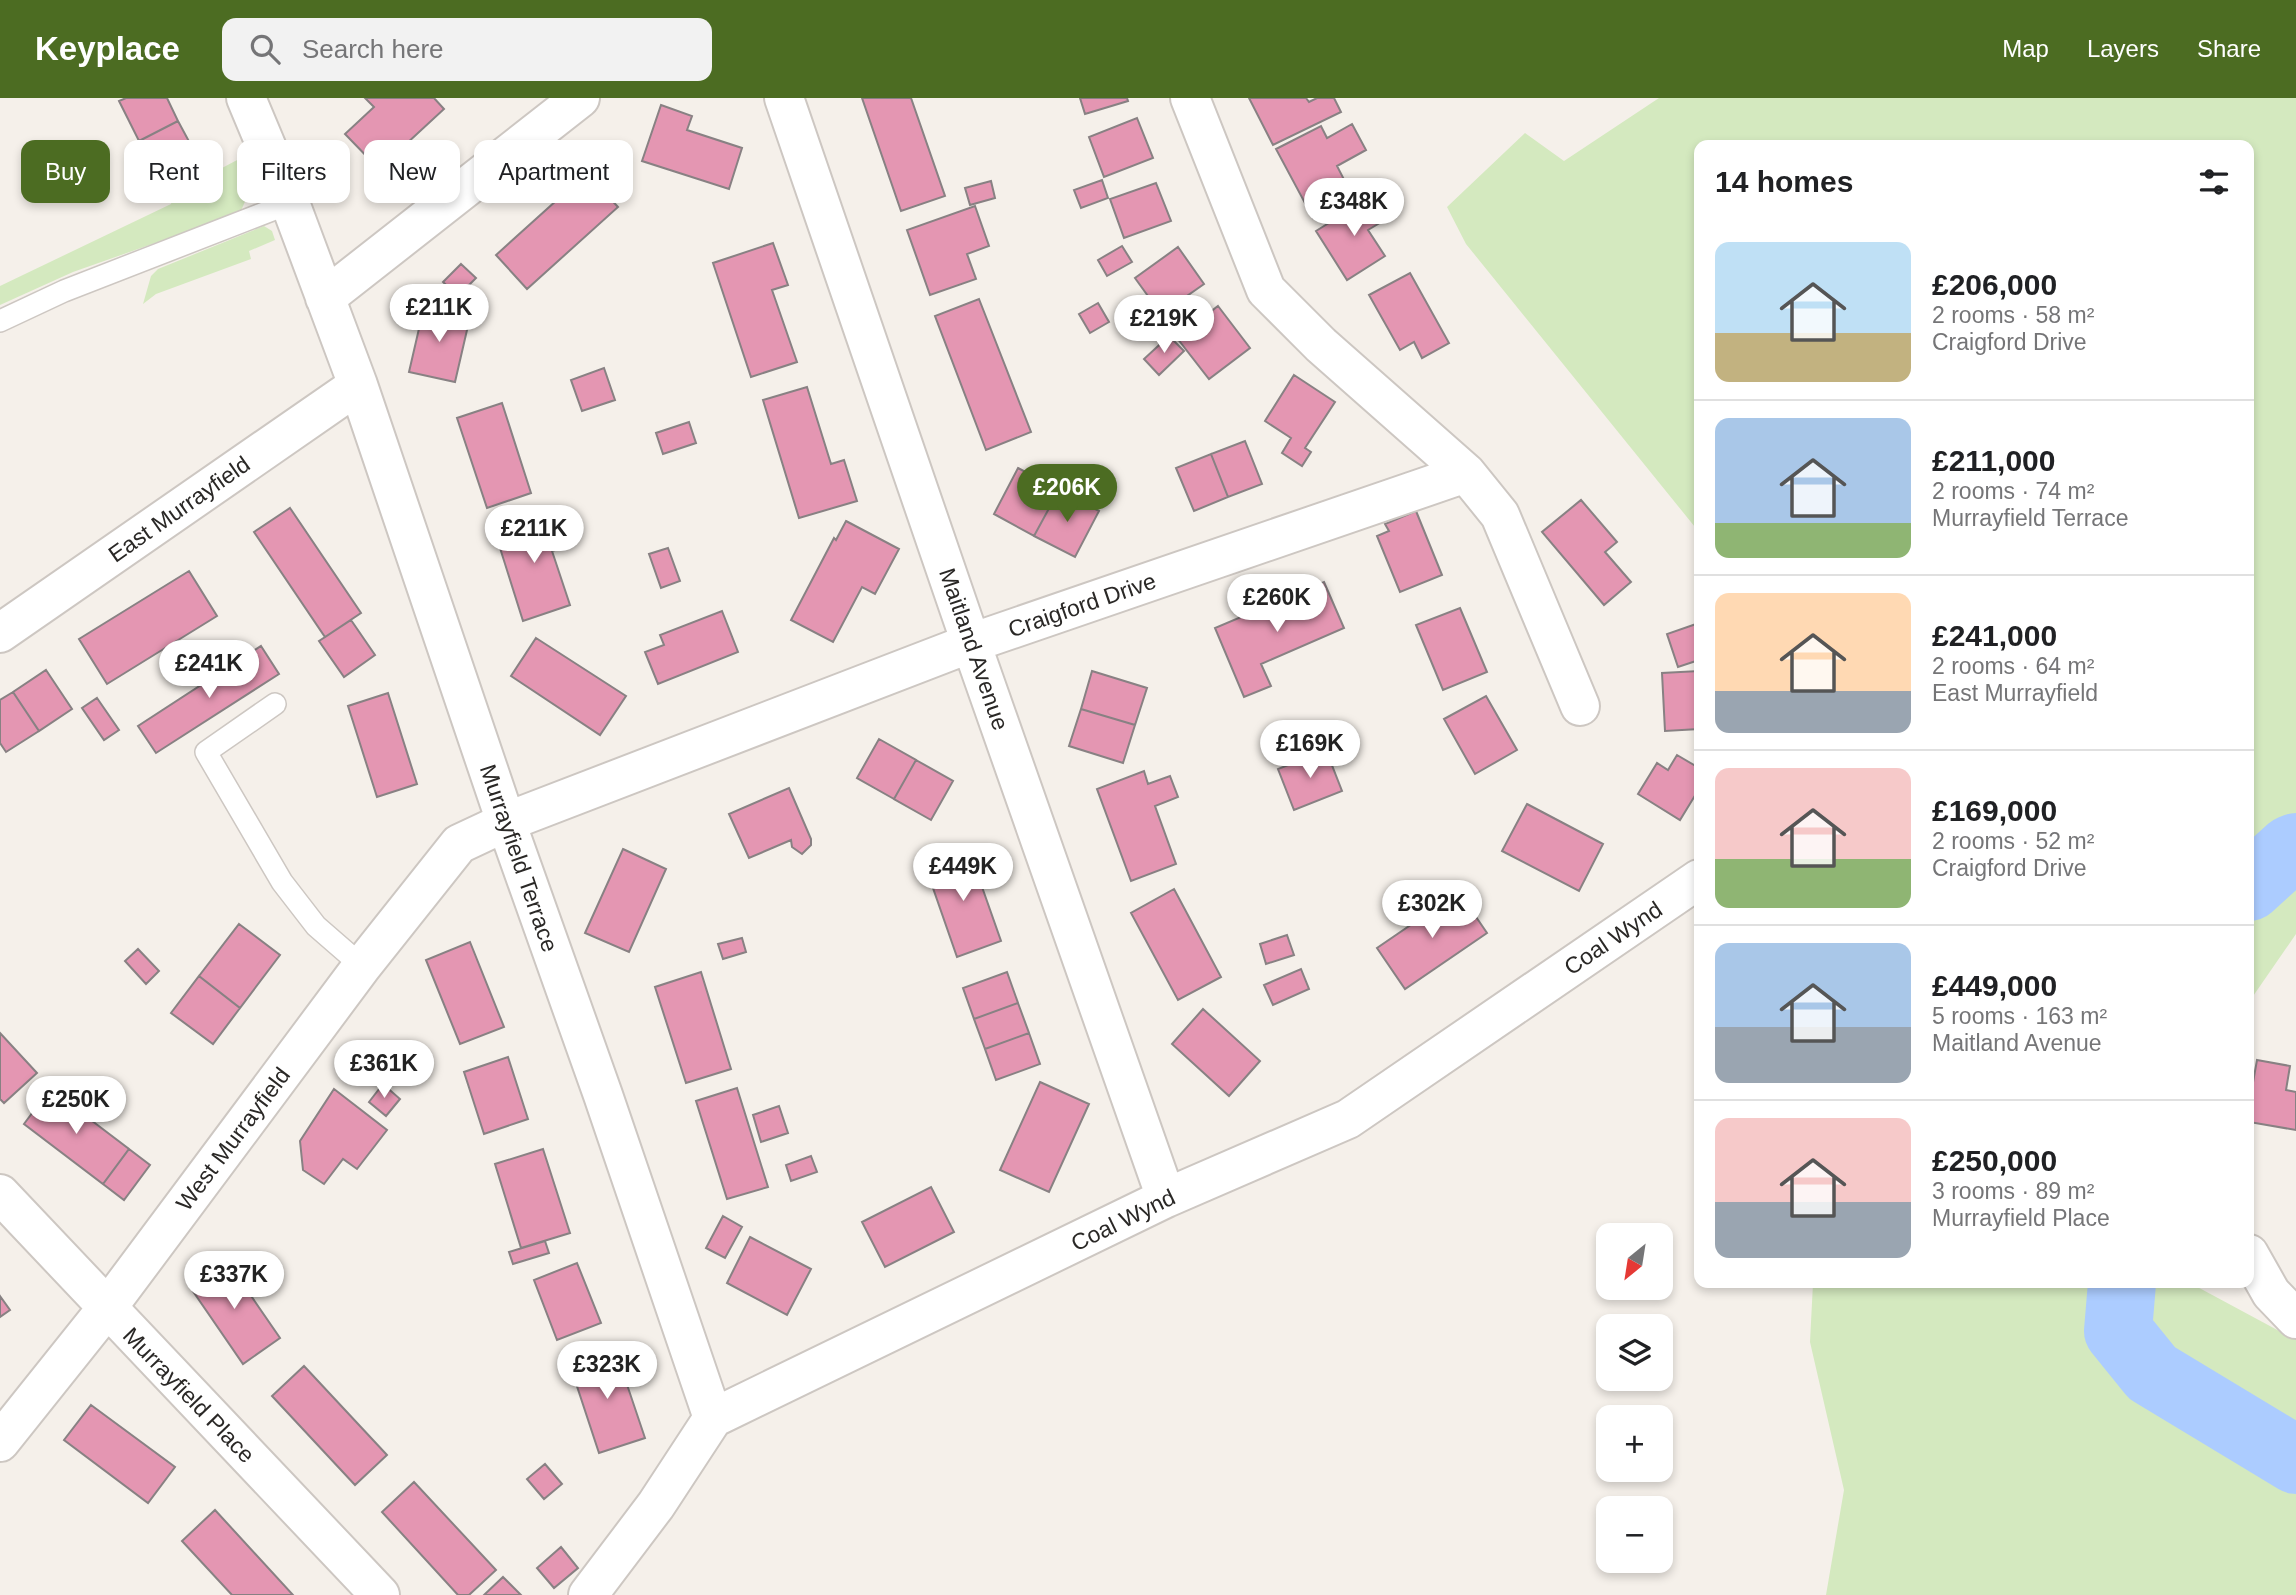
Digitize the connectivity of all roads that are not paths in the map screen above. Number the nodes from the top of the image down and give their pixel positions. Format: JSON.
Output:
{"nodes":[{"id":1,"x":246,"y":98,"type":"edge"},
{"id":2,"x":580,"y":98,"type":"edge"},
{"id":3,"x":784,"y":98,"type":"edge"},
{"id":4,"x":1190,"y":98,"type":"edge"},
{"id":5,"x":264,"y":140,"type":"edge"},
{"id":6,"x":287,"y":203,"type":"edge"},
{"id":7,"x":290,"y":203,"type":"edge"},
{"id":8,"x":326,"y":298,"type":"junction"},
{"id":9,"x":0,"y":321,"type":"edge"},
{"id":10,"x":358,"y":385,"type":"junction"},
{"id":11,"x":1466,"y":473,"type":"junction"},
{"id":12,"x":0,"y":633,"type":"edge"},
{"id":13,"x":971,"y":643,"type":"junction"},
{"id":14,"x":275,"y":704,"type":"dead end"},
{"id":15,"x":1580,"y":706,"type":"dead end"},
{"id":16,"x":506,"y":822,"type":"junction"},
{"id":17,"x":1694,"y":882,"type":"edge"},
{"id":18,"x":362,"y":966,"type":"junction"},
{"id":19,"x":0,"y":1194,"type":"edge"},
{"id":20,"x":1166,"y":1198,"type":"junction"},
{"id":21,"x":2254,"y":1263,"type":"edge"},
{"id":22,"x":107,"y":1308,"type":"junction"},
{"id":23,"x":2296,"y":1319,"type":"edge"},
{"id":24,"x":713,"y":1418,"type":"junction"},
{"id":25,"x":0,"y":1442,"type":"edge"},
{"id":26,"x":380,"y":1595,"type":"edge"},
{"id":27,"x":588,"y":1595,"type":"edge"}],
"edges":[{"from":1,"to":5,"type":"street","name":"Murrayfield Terrace"},
{"from":2,"to":8,"type":"street"},
{"from":3,"to":13,"type":"street","name":"Maitland Avenue"},
{"from":4,"to":11,"type":"street"},
{"from":6,"to":9,"type":"lane"},
{"from":7,"to":8,"type":"street","name":"Murrayfield Terrace"},
{"from":8,"to":10,"type":"street","name":"Murrayfield Terrace"},
{"from":10,"to":12,"type":"street","name":"East Murrayfield"},
{"from":10,"to":16,"type":"street","name":"Murrayfield Terrace"},
{"from":11,"to":13,"type":"street","name":"Craigford Drive"},
{"from":11,"to":15,"type":"street"},
{"from":13,"to":16,"type":"street","name":"Craigford Drive"},
{"from":13,"to":20,"type":"street","name":"Maitland Avenue"},
{"from":14,"to":18,"type":"lane"},
{"from":16,"to":18,"type":"street","name":"West Murrayfield"},
{"from":16,"to":24,"type":"street","name":"Murrayfield Terrace"},
{"from":17,"to":20,"type":"street","name":"Coal Wynd"},
{"from":18,"to":22,"type":"street","name":"West Murrayfield"},
{"from":19,"to":22,"type":"street","name":"Murrayfield Place"},
{"from":20,"to":24,"type":"street","name":"Coal Wynd"},
{"from":21,"to":23,"type":"street"},
{"from":22,"to":25,"type":"street","name":"West Murrayfield"},
{"from":22,"to":26,"type":"street","name":"Murrayfield Place"},
{"from":24,"to":27,"type":"street"}]}
